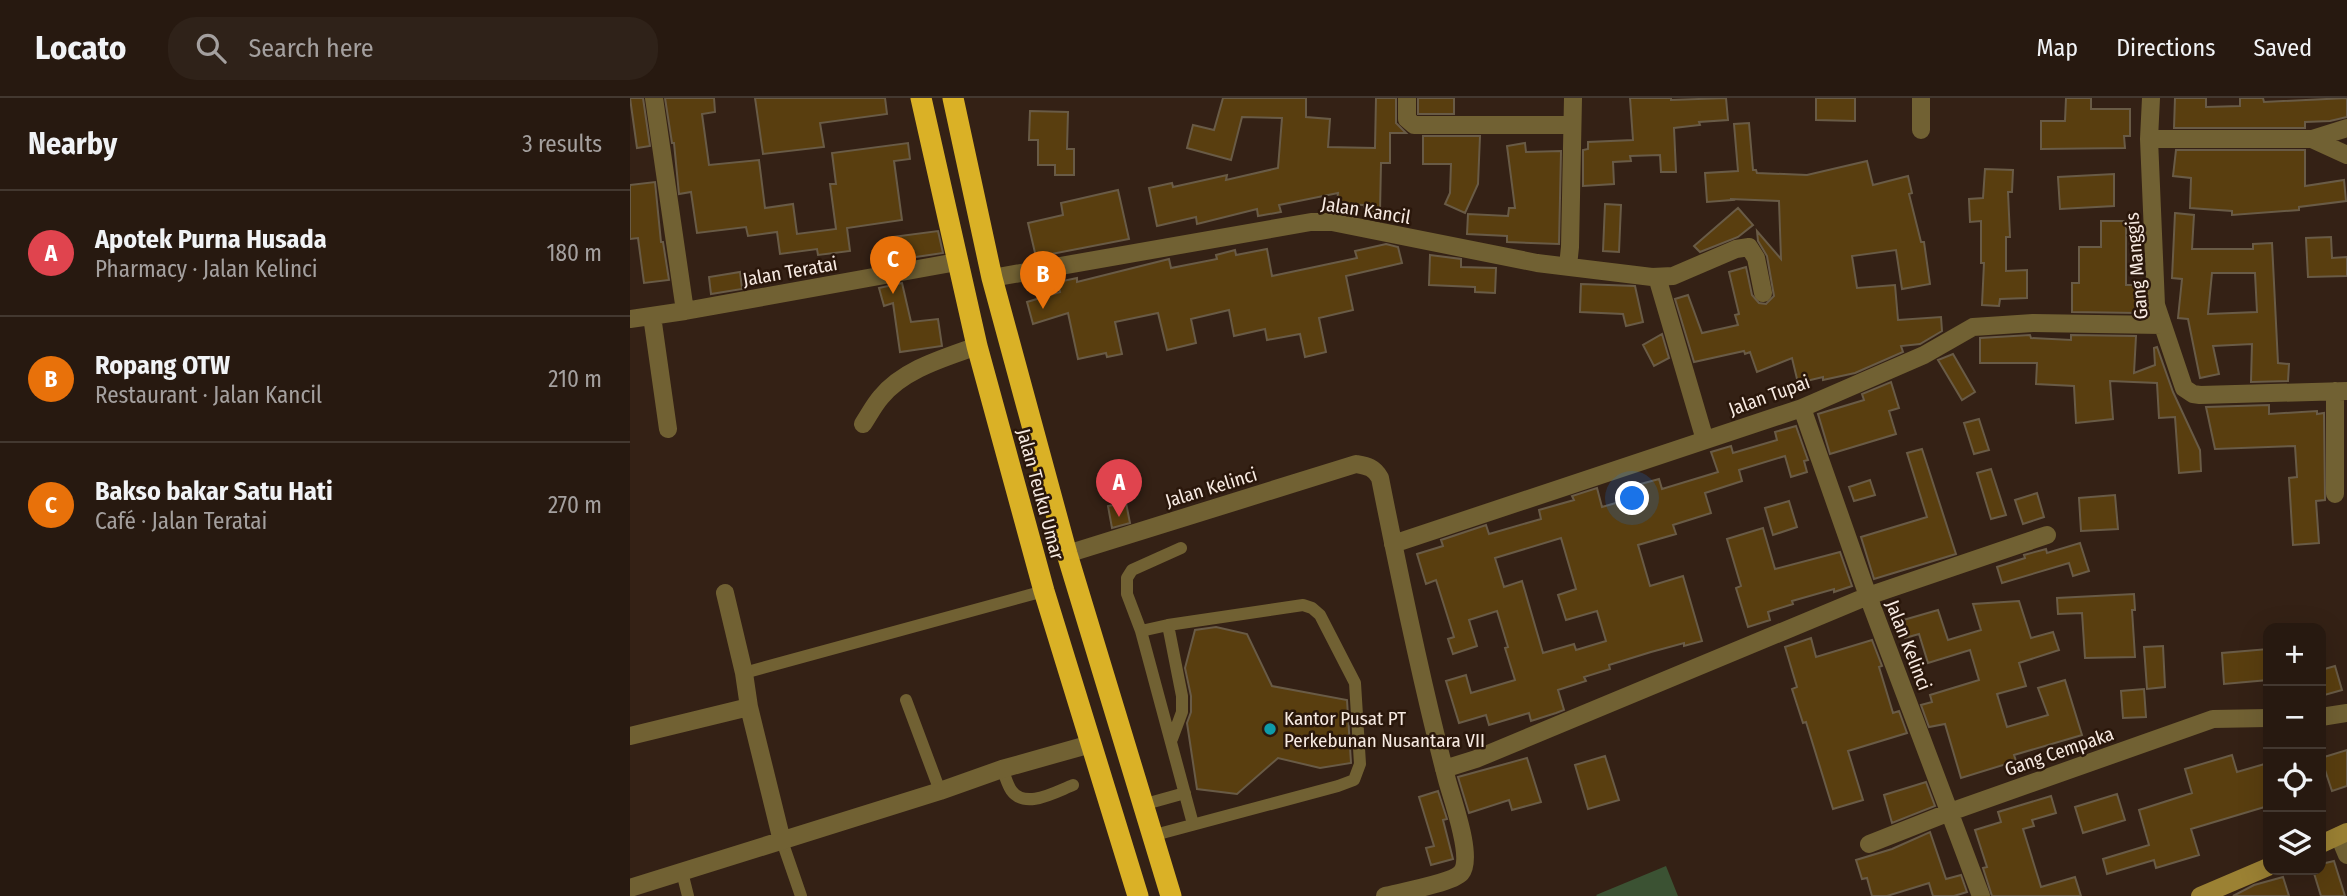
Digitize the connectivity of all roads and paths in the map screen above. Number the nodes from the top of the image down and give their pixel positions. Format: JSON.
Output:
{"nodes":[{"id":1,"x":654,"y":98,"type":"edge"},
{"id":2,"x":921,"y":98,"type":"edge"},
{"id":3,"x":953,"y":98,"type":"edge"},
{"id":4,"x":1407,"y":98,"type":"edge"},
{"id":5,"x":1573,"y":98,"type":"edge"},
{"id":6,"x":1921,"y":98,"type":"edge"},
{"id":7,"x":2151,"y":98,"type":"edge"},
{"id":8,"x":1572,"y":125,"type":"junction"},
{"id":9,"x":2347,"y":128,"type":"edge"},
{"id":10,"x":1921,"y":130,"type":"dead end"},
{"id":11,"x":2150,"y":139,"type":"junction"},
{"id":12,"x":2312,"y":139,"type":"junction"},
{"id":13,"x":2347,"y":155,"type":"edge"},
{"id":14,"x":957,"y":262,"type":"junction"},
{"id":15,"x":1568,"y":266,"type":"junction"},
{"id":16,"x":1657,"y":277,"type":"junction"},
{"id":17,"x":992,"y":278,"type":"junction"},
{"id":18,"x":1763,"y":293,"type":"dead end"},
{"id":19,"x":685,"y":312,"type":"junction"},
{"id":20,"x":652,"y":316,"type":"junction"},
{"id":21,"x":630,"y":319,"type":"edge"},
{"id":22,"x":2162,"y":325,"type":"junction"},
{"id":23,"x":977,"y":346,"type":"junction"},
{"id":24,"x":2341,"y":391,"type":"edge"},
{"id":25,"x":1802,"y":408,"type":"junction"},
{"id":26,"x":863,"y":424,"type":"dead end"},
{"id":27,"x":668,"y":429,"type":"dead end"},
{"id":28,"x":1705,"y":440,"type":"junction"},
{"id":29,"x":2335,"y":494,"type":"dead end"},
{"id":30,"x":2047,"y":535,"type":"dead end"},
{"id":31,"x":1393,"y":544,"type":"junction"},
{"id":32,"x":1181,"y":548,"type":"dead end"},
{"id":33,"x":1067,"y":554,"type":"junction"},
{"id":34,"x":1044,"y":591,"type":"junction"},
{"id":35,"x":725,"y":593,"type":"dead end"},
{"id":36,"x":1868,"y":596,"type":"junction"},
{"id":37,"x":1168,"y":625,"type":"junction"},
{"id":38,"x":1141,"y":631,"type":"junction"},
{"id":39,"x":744,"y":673,"type":"junction"},
{"id":40,"x":906,"y":700,"type":"dead end"},
{"id":41,"x":749,"y":707,"type":"junction"},
{"id":42,"x":2347,"y":713,"type":"edge"},
{"id":43,"x":2326,"y":716,"type":"edge"},
{"id":44,"x":2263,"y":718,"type":"edge"},
{"id":45,"x":630,"y":736,"type":"edge"},
{"id":46,"x":1172,"y":739,"type":"junction"},
{"id":47,"x":1091,"y":744,"type":"junction"},
{"id":48,"x":1002,"y":769,"type":"junction"},
{"id":49,"x":1444,"y":769,"type":"junction"},
{"id":50,"x":1073,"y":785,"type":"dead end"},
{"id":51,"x":940,"y":791,"type":"junction"},
{"id":52,"x":1185,"y":793,"type":"junction"},
{"id":53,"x":1142,"y":805,"type":"junction"},
{"id":54,"x":1950,"y":812,"type":"junction"},
{"id":55,"x":1193,"y":824,"type":"junction"},
{"id":56,"x":2343,"y":834,"type":"edge"},
{"id":57,"x":1151,"y":836,"type":"junction"},
{"id":58,"x":782,"y":841,"type":"junction"},
{"id":59,"x":2326,"y":842,"type":"edge"},
{"id":60,"x":1869,"y":844,"type":"dead end"},
{"id":61,"x":2347,"y":855,"type":"edge"},
{"id":62,"x":2263,"y":869,"type":"edge"},
{"id":63,"x":682,"y":872,"type":"junction"},
{"id":64,"x":630,"y":888,"type":"edge"},
{"id":65,"x":688,"y":896,"type":"edge"},
{"id":66,"x":801,"y":896,"type":"edge"},
{"id":67,"x":1138,"y":896,"type":"edge"},
{"id":68,"x":1171,"y":896,"type":"edge"},
{"id":69,"x":1385,"y":896,"type":"edge"},
{"id":70,"x":1981,"y":896,"type":"edge"},
{"id":71,"x":2200,"y":896,"type":"edge"}],
"edges":[{"from":1,"to":19,"type":"street"},
{"from":2,"to":14,"type":"highway","name":"Jalan Teuku Umar"},
{"from":3,"to":17,"type":"highway","name":"Jalan Teuku Umar"},
{"from":4,"to":8,"type":"street"},
{"from":5,"to":8,"type":"street"},
{"from":6,"to":10,"type":"street"},
{"from":7,"to":11,"type":"street","name":"Gang Manggis"},
{"from":8,"to":15,"type":"street"},
{"from":9,"to":12,"type":"street"},
{"from":11,"to":12,"type":"street"},
{"from":11,"to":22,"type":"street","name":"Gang Manggis"},
{"from":12,"to":13,"type":"street"},
{"from":14,"to":19,"type":"street","name":"Jalan Teratai"},
{"from":14,"to":23,"type":"highway","name":"Jalan Teuku Umar"},
{"from":15,"to":16,"type":"street","name":"Jalan Kancil"},
{"from":15,"to":17,"type":"street","name":"Jalan Kancil"},
{"from":16,"to":18,"type":"street"},
{"from":16,"to":28,"type":"street"},
{"from":17,"to":33,"type":"highway","name":"Jalan Teuku Umar"},
{"from":19,"to":20,"type":"street","name":"Jalan Teratai"},
{"from":20,"to":21,"type":"street","name":"Jalan Teratai"},
{"from":20,"to":27,"type":"street"},
{"from":22,"to":24,"type":"street","name":"Gang Manggis"},
{"from":22,"to":25,"type":"street","name":"Jalan Tupai"},
{"from":23,"to":26,"type":"street"},
{"from":23,"to":34,"type":"highway","name":"Jalan Teuku Umar"},
{"from":24,"to":29,"type":"street"},
{"from":25,"to":28,"type":"street","name":"Jalan Tupai"},
{"from":25,"to":36,"type":"street","name":"Jalan Kelinci"},
{"from":28,"to":31,"type":"street","name":"Jalan Tupai"},
{"from":30,"to":36,"type":"street"},
{"from":31,"to":33,"type":"street","name":"Jalan Kelinci"},
{"from":31,"to":49,"type":"street"},
{"from":32,"to":38,"type":"lane"},
{"from":33,"to":53,"type":"highway","name":"Jalan Teuku Umar"},
{"from":34,"to":39,"type":"lane"},
{"from":34,"to":47,"type":"highway","name":"Jalan Teuku Umar"},
{"from":35,"to":39,"type":"street"},
{"from":36,"to":49,"type":"street"},
{"from":36,"to":54,"type":"street","name":"Jalan Kelinci"},
{"from":37,"to":38,"type":"lane"},
{"from":37,"to":46,"type":"lane"},
{"from":37,"to":55,"type":"lane"},
{"from":38,"to":46,"type":"lane"},
{"from":39,"to":41,"type":"street"},
{"from":40,"to":51,"type":"lane"},
{"from":41,"to":45,"type":"street"},
{"from":41,"to":58,"type":"street"},
{"from":42,"to":43,"type":"street"},
{"from":44,"to":54,"type":"street","name":"Gang Cempaka"},
{"from":46,"to":52,"type":"lane"},
{"from":47,"to":48,"type":"street"},
{"from":47,"to":67,"type":"highway","name":"Jalan Teuku Umar"},
{"from":48,"to":50,"type":"lane"},
{"from":48,"to":51,"type":"street"},
{"from":49,"to":69,"type":"street"},
{"from":51,"to":58,"type":"street"},
{"from":52,"to":53,"type":"lane"},
{"from":52,"to":55,"type":"lane"},
{"from":53,"to":57,"type":"highway","name":"Jalan Teuku Umar"},
{"from":54,"to":60,"type":"street","name":"Gang Cempaka"},
{"from":54,"to":70,"type":"street","name":"Jalan Kelinci"},
{"from":55,"to":57,"type":"lane"},
{"from":56,"to":59,"type":"street"},
{"from":56,"to":61,"type":"street"},
{"from":57,"to":68,"type":"highway","name":"Jalan Teuku Umar"},
{"from":58,"to":63,"type":"street"},
{"from":58,"to":66,"type":"lane"},
{"from":62,"to":71,"type":"street"},
{"from":63,"to":64,"type":"street"},
{"from":63,"to":65,"type":"lane"}]}
